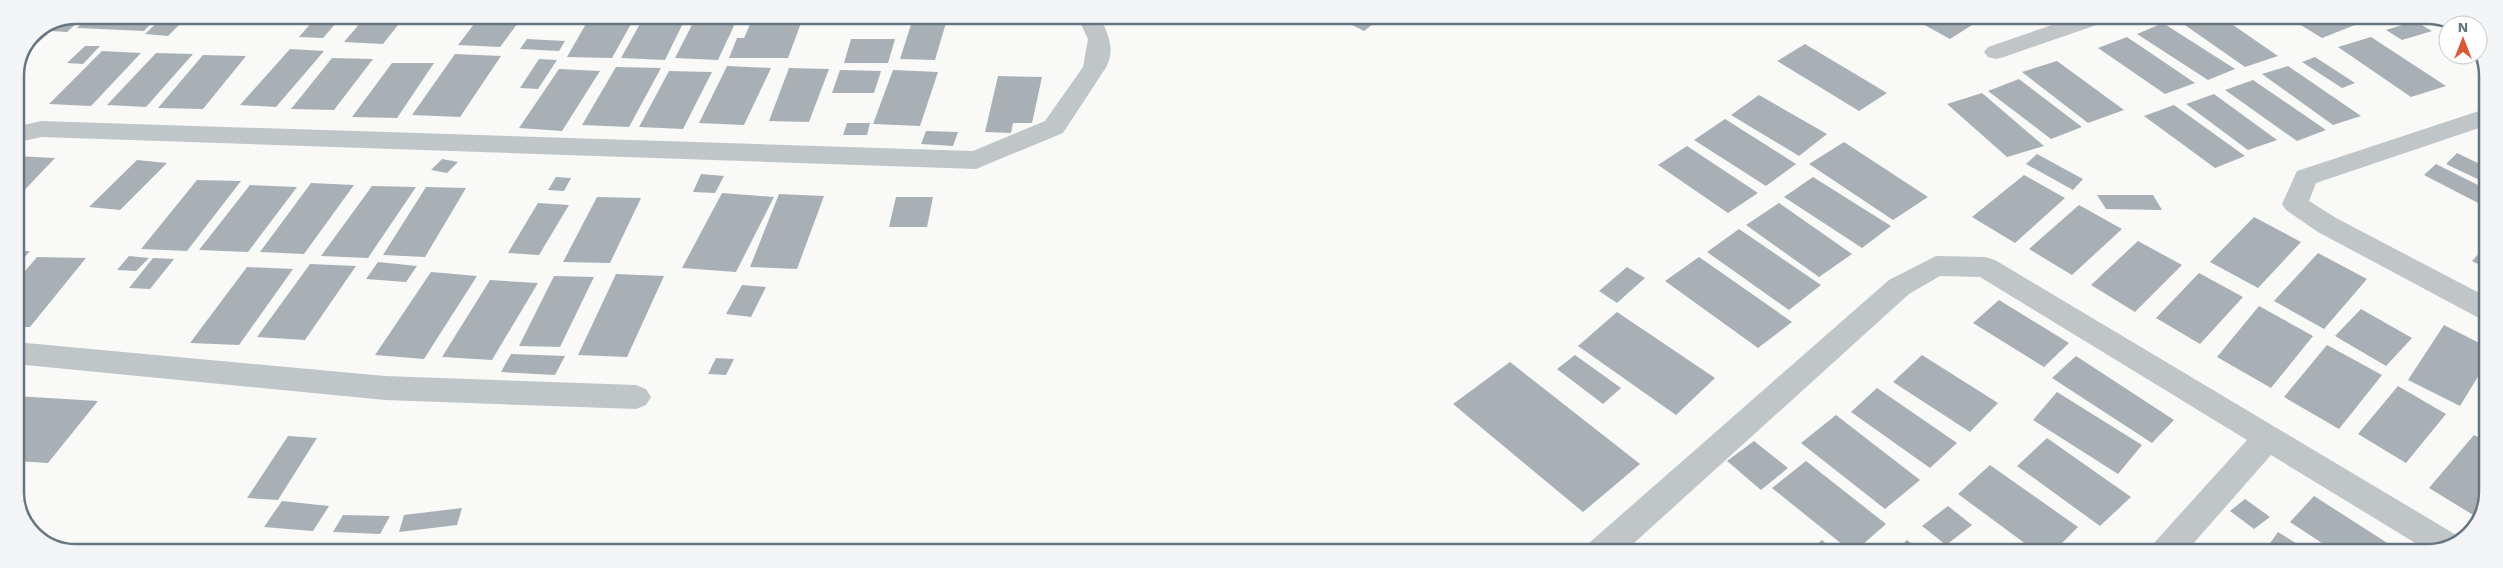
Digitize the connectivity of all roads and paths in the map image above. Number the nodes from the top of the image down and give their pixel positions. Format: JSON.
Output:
{"nodes":[{"id":1,"x":1092,"y":24,"type":"edge"},
{"id":2,"x":2077,"y":24,"type":"edge"},
{"id":3,"x":1996,"y":52,"type":"dead end"},
{"id":4,"x":2479,"y":119,"type":"edge"},
{"id":5,"x":24,"y":133,"type":"edge"},
{"id":6,"x":2479,"y":306,"type":"edge"},
{"id":7,"x":24,"y":354,"type":"edge"},
{"id":8,"x":636,"y":397,"type":"dead end"},
{"id":9,"x":2268,"y":438,"type":"junction"},
{"id":10,"x":2440,"y":542,"type":"edge"},
{"id":11,"x":1610,"y":544,"type":"edge"},
{"id":12,"x":2173,"y":544,"type":"edge"}],
"edges":[{"from":1,"to":5,"type":"street"},
{"from":2,"to":3,"type":"street"},
{"from":4,"to":6,"type":"street"},
{"from":7,"to":8,"type":"street"},
{"from":9,"to":10,"type":"street"},
{"from":9,"to":11,"type":"street"},
{"from":9,"to":12,"type":"street"}]}
